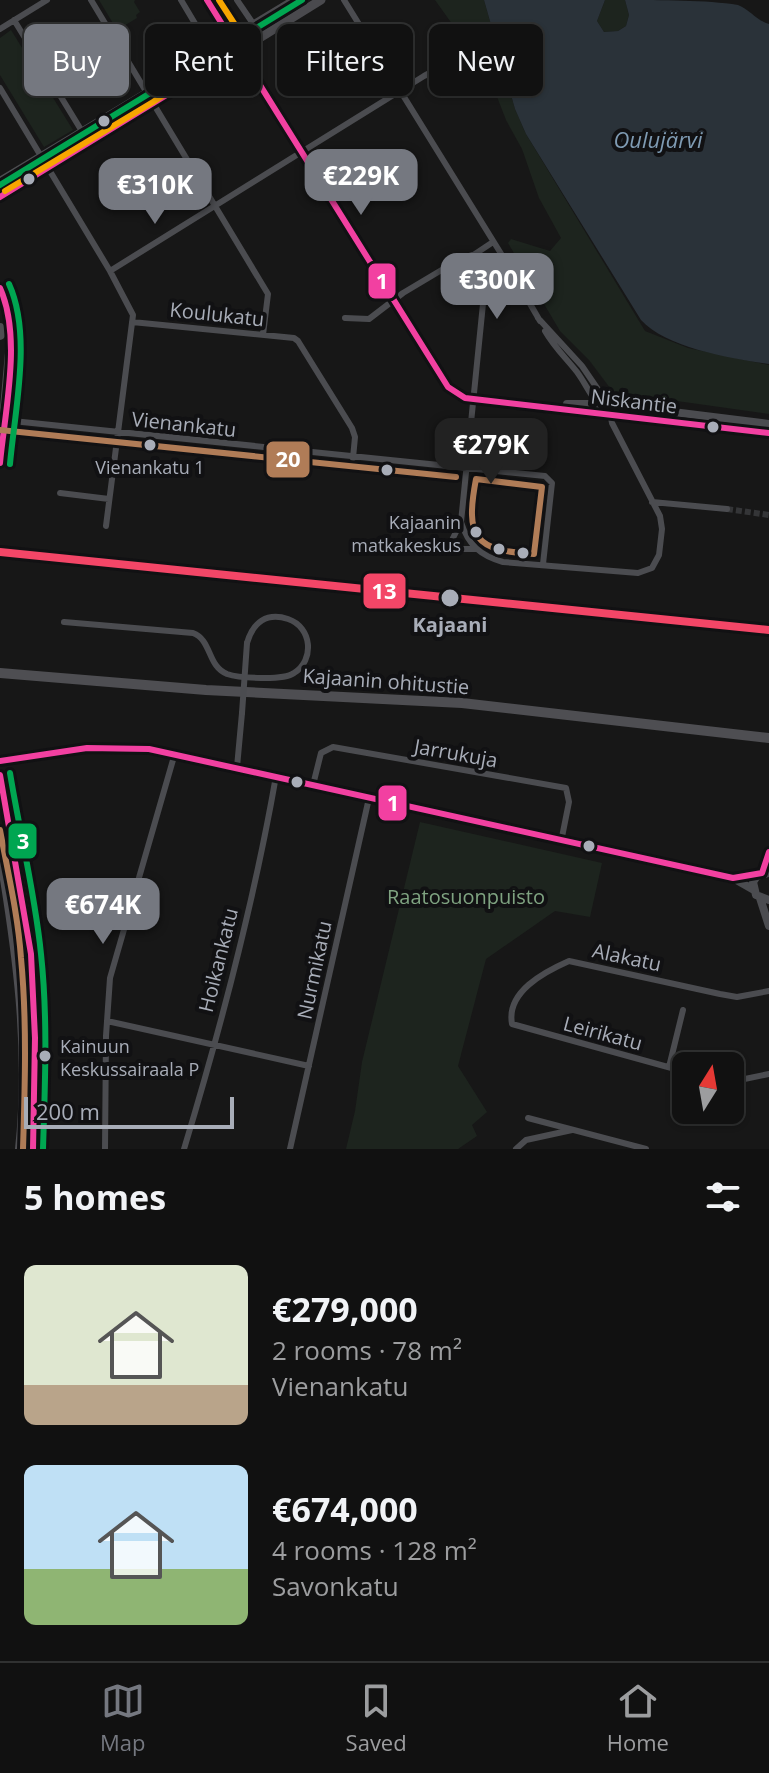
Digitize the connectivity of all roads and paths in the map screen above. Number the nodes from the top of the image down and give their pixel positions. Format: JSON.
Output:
{"nodes":[{"id":1,"x":47,"y":0,"type":"edge"},
{"id":2,"x":91,"y":0,"type":"edge"},
{"id":3,"x":181,"y":0,"type":"edge"},
{"id":4,"x":207,"y":0,"type":"edge"},
{"id":5,"x":237,"y":0,"type":"edge"},
{"id":6,"x":295,"y":0,"type":"edge"},
{"id":7,"x":321,"y":0,"type":"edge"},
{"id":8,"x":344,"y":0,"type":"edge"},
{"id":9,"x":14,"y":20,"type":"junction"},
{"id":10,"x":195,"y":24,"type":"edge"},
{"id":11,"x":223,"y":24,"type":"edge"},
{"id":12,"x":253,"y":24,"type":"edge"},
{"id":13,"x":256,"y":24,"type":"edge"},
{"id":14,"x":358,"y":24,"type":"edge"},
{"id":15,"x":0,"y":29,"type":"edge"},
{"id":16,"x":261,"y":37,"type":"edge"},
{"id":17,"x":261,"y":84,"type":"edge"},
{"id":18,"x":0,"y":88,"type":"edge"},
{"id":19,"x":154,"y":96,"type":"edge"},
{"id":20,"x":155,"y":96,"type":"edge"},
{"id":21,"x":393,"y":96,"type":"edge"},
{"id":22,"x":402,"y":96,"type":"edge"},
{"id":23,"x":151,"y":98,"type":"junction"},
{"id":24,"x":83,"y":133,"type":"junction"},
{"id":25,"x":303,"y":152,"type":"junction"},
{"id":26,"x":42,"y":156,"type":"junction"},
{"id":27,"x":48,"y":167,"type":"junction"},
{"id":28,"x":0,"y":182,"type":"edge"},
{"id":29,"x":0,"y":197,"type":"edge"},
{"id":30,"x":215,"y":205,"type":"junction"},
{"id":31,"x":493,"y":242,"type":"junction"},
{"id":32,"x":475,"y":254,"type":"junction"},
{"id":33,"x":110,"y":271,"type":"junction"},
{"id":34,"x":0,"y":288,"type":"edge"},
{"id":35,"x":394,"y":301,"type":"junction"},
{"id":36,"x":345,"y":318,"type":"dead end"},
{"id":37,"x":538,"y":318,"type":"junction"},
{"id":38,"x":132,"y":322,"type":"junction"},
{"id":39,"x":0,"y":328,"type":"edge"},
{"id":40,"x":0,"y":335,"type":"edge"},
{"id":41,"x":263,"y":335,"type":"junction"},
{"id":42,"x":474,"y":399,"type":"junction"},
{"id":43,"x":595,"y":403,"type":"junction"},
{"id":44,"x":542,"y":405,"type":"junction"},
{"id":45,"x":608,"y":408,"type":"junction"},
{"id":46,"x":2,"y":420,"type":"edge"},
{"id":47,"x":769,"y":424,"type":"edge"},
{"id":48,"x":117,"y":433,"type":"junction"},
{"id":49,"x":769,"y":433,"type":"edge"},
{"id":50,"x":353,"y":458,"type":"junction"},
{"id":51,"x":0,"y":463,"type":"edge"},
{"id":52,"x":467,"y":469,"type":"junction"},
{"id":53,"x":60,"y":493,"type":"dead end"},
{"id":54,"x":109,"y":499,"type":"junction"},
{"id":55,"x":652,"y":502,"type":"junction"},
{"id":56,"x":727,"y":509,"type":"tunnel mouth"},
{"id":57,"x":461,"y":522,"type":"junction"},
{"id":58,"x":106,"y":526,"type":"dead end"},
{"id":59,"x":475,"y":549,"type":"junction"},
{"id":60,"x":543,"y":564,"type":"junction"},
{"id":61,"x":64,"y":622,"type":"dead end"},
{"id":62,"x":0,"y":673,"type":"edge"},
{"id":63,"x":764,"y":737,"type":"edge"},
{"id":64,"x":175,"y":753,"type":"junction"},
{"id":65,"x":0,"y":761,"type":"edge"},
{"id":66,"x":237,"y":767,"type":"junction"},
{"id":67,"x":0,"y":775,"type":"edge"},
{"id":68,"x":276,"y":776,"type":"junction"},
{"id":69,"x":313,"y":785,"type":"junction"},
{"id":70,"x":369,"y":798,"type":"junction"},
{"id":71,"x":561,"y":842,"type":"junction"},
{"id":72,"x":0,"y":849,"type":"edge"},
{"id":73,"x":769,"y":852,"type":"edge"},
{"id":74,"x":763,"y":874,"type":"edge"},
{"id":75,"x":733,"y":878,"type":"junction"},
{"id":76,"x":761,"y":896,"type":"edge"},
{"id":77,"x":23,"y":899,"type":"junction"},
{"id":78,"x":5,"y":901,"type":"edge"},
{"id":79,"x":25,"y":911,"type":"junction"},
{"id":80,"x":6,"y":913,"type":"edge"},
{"id":81,"x":769,"y":926,"type":"edge"},
{"id":82,"x":769,"y":991,"type":"edge"},
{"id":83,"x":683,"y":1010,"type":"dead end"},
{"id":84,"x":107,"y":1021,"type":"junction"},
{"id":85,"x":512,"y":1024,"type":"joint"},
{"id":86,"x":214,"y":1044,"type":"junction"},
{"id":87,"x":309,"y":1066,"type":"junction"},
{"id":88,"x":669,"y":1067,"type":"junction"},
{"id":89,"x":672,"y":1068,"type":"edge"},
{"id":90,"x":769,"y":1074,"type":"edge"},
{"id":91,"x":744,"y":1079,"type":"edge"},
{"id":92,"x":528,"y":1118,"type":"dead end"},
{"id":93,"x":576,"y":1130,"type":"junction"},
{"id":94,"x":20,"y":1149,"type":"edge"},
{"id":95,"x":33,"y":1149,"type":"edge"},
{"id":96,"x":105,"y":1149,"type":"edge"},
{"id":97,"x":184,"y":1149,"type":"edge"},
{"id":98,"x":290,"y":1149,"type":"edge"},
{"id":99,"x":516,"y":1149,"type":"edge"},
{"id":100,"x":646,"y":1149,"type":"edge"}],
"edges":[{"from":1,"to":9,"type":"street"},
{"from":2,"to":23,"type":"street"},
{"from":3,"to":10,"type":"street"},
{"from":4,"to":11,"type":"main road"},
{"from":5,"to":12,"type":"street"},
{"from":6,"to":13,"type":"main road"},
{"from":7,"to":16,"type":"main road"},
{"from":8,"to":14,"type":"street"},
{"from":9,"to":15,"type":"street"},
{"from":9,"to":24,"type":"street"},
{"from":17,"to":25,"type":"street"},
{"from":18,"to":26,"type":"street"},
{"from":19,"to":23,"type":"main road"},
{"from":20,"to":23,"type":"main road"},
{"from":21,"to":25,"type":"street"},
{"from":22,"to":31,"type":"street"},
{"from":23,"to":24,"type":"main road"},
{"from":23,"to":27,"type":"main road"},
{"from":23,"to":30,"type":"street"},
{"from":24,"to":26,"type":"main road"},
{"from":25,"to":30,"type":"street"},
{"from":25,"to":35,"type":"street"},
{"from":26,"to":27,"type":"street"},
{"from":26,"to":28,"type":"main road"},
{"from":27,"to":29,"type":"main road"},
{"from":27,"to":33,"type":"street"},
{"from":30,"to":33,"type":"street"},
{"from":30,"to":41,"type":"street"},
{"from":31,"to":32,"type":"street"},
{"from":31,"to":37,"type":"street"},
{"from":32,"to":35,"type":"street"},
{"from":32,"to":42,"type":"street"},
{"from":33,"to":38,"type":"street"},
{"from":34,"to":46,"type":"highway"},
{"from":35,"to":36,"type":"street"},
{"from":35,"to":42,"type":"street"},
{"from":37,"to":43,"type":"street"},
{"from":37,"to":45,"type":"street"},
{"from":38,"to":41,"type":"street","name":"Koulukatu"},
{"from":38,"to":48,"type":"street"},
{"from":39,"to":40,"type":"highway"},
{"from":41,"to":50,"type":"street","name":"Koulukatu"},
{"from":42,"to":44,"type":"street","name":"Niskantie"},
{"from":42,"to":52,"type":"street"},
{"from":43,"to":44,"type":"street","name":"Niskantie"},
{"from":43,"to":45,"type":"street","name":"Niskantie"},
{"from":44,"to":45,"type":"street","name":"Niskantie"},
{"from":45,"to":47,"type":"street","name":"Niskantie"},
{"from":45,"to":49,"type":"street","name":"Niskantie"},
{"from":45,"to":55,"type":"street"},
{"from":46,"to":48,"type":"street","name":"Vienankatu"},
{"from":46,"to":51,"type":"highway"},
{"from":48,"to":50,"type":"street","name":"Vienankatu"},
{"from":48,"to":54,"type":"street"},
{"from":50,"to":52,"type":"street","name":"Vienankatu"},
{"from":52,"to":57,"type":"street"},
{"from":52,"to":60,"type":"street","name":"Vienankatu"},
{"from":53,"to":54,"type":"street"},
{"from":54,"to":58,"type":"street"},
{"from":55,"to":56,"type":"street"},
{"from":55,"to":60,"type":"street"},
{"from":57,"to":59,"type":"street"},
{"from":57,"to":59,"type":"street"},
{"from":59,"to":60,"type":"street"},
{"from":61,"to":66,"type":"street","bridge":true},
{"from":62,"to":63,"type":"highway","name":"Kajaanin ohitustie"},
{"from":64,"to":65,"type":"street"},
{"from":64,"to":66,"type":"street"},
{"from":64,"to":84,"type":"street"},
{"from":66,"to":68,"type":"street"},
{"from":67,"to":77,"type":"highway"},
{"from":68,"to":69,"type":"street"},
{"from":68,"to":86,"type":"street","name":"Hoikankatu"},
{"from":69,"to":70,"type":"street"},
{"from":69,"to":71,"type":"street","name":"Jarrukuja"},
{"from":70,"to":71,"type":"street"},
{"from":70,"to":87,"type":"street","name":"Nurmikatu"},
{"from":71,"to":75,"type":"street"},
{"from":72,"to":78,"type":"highway"},
{"from":73,"to":74,"type":"street"},
{"from":74,"to":75,"type":"street"},
{"from":74,"to":76,"type":"street"},
{"from":75,"to":76,"type":"street"},
{"from":76,"to":81,"type":"street"},
{"from":77,"to":78,"type":"highway"},
{"from":77,"to":79,"type":"highway"},
{"from":78,"to":80,"type":"highway"},
{"from":79,"to":80,"type":"highway"},
{"from":79,"to":95,"type":"highway"},
{"from":80,"to":94,"type":"highway"},
{"from":82,"to":85,"type":"street","name":"Alakatu"},
{"from":83,"to":88,"type":"street"},
{"from":84,"to":86,"type":"street"},
{"from":84,"to":96,"type":"street"},
{"from":85,"to":88,"type":"street","name":"Leirikatu"},
{"from":86,"to":87,"type":"street"},
{"from":86,"to":97,"type":"street","name":"Hoikankatu"},
{"from":87,"to":98,"type":"street","name":"Nurmikatu"},
{"from":88,"to":89,"type":"street","name":"Leirikatu"},
{"from":90,"to":91,"type":"street"},
{"from":92,"to":93,"type":"street"},
{"from":93,"to":99,"type":"street"},
{"from":93,"to":100,"type":"street"}]}
